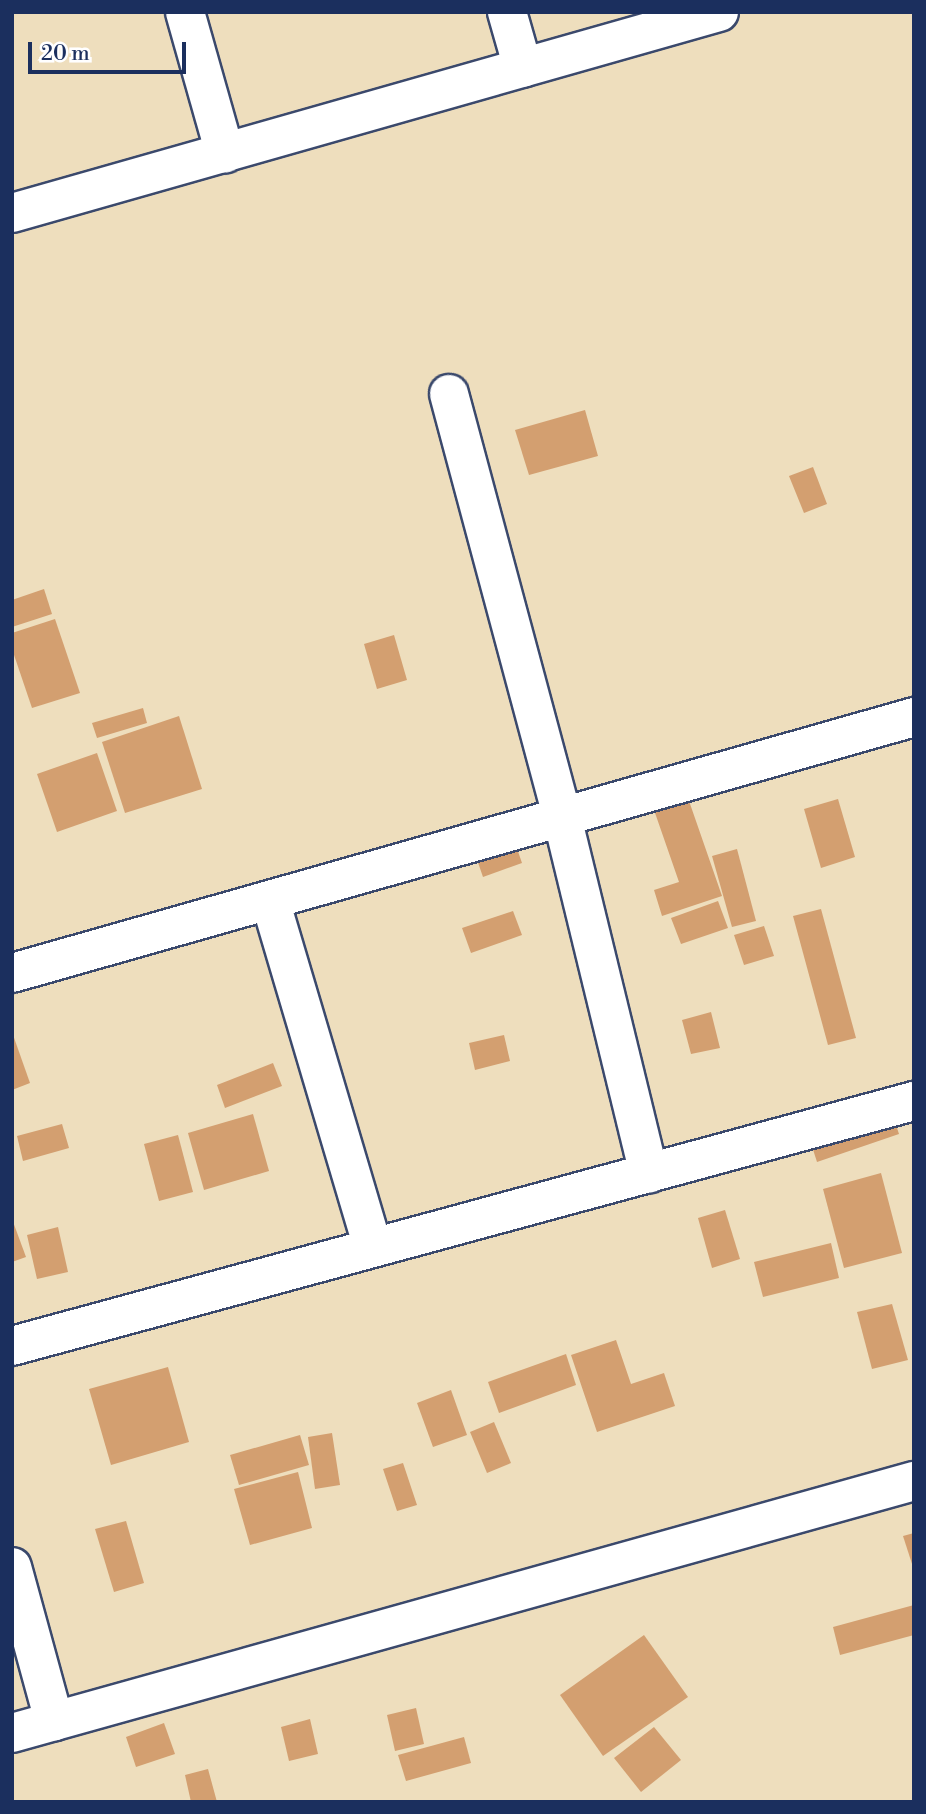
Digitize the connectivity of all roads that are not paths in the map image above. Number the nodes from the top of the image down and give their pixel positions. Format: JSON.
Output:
{"nodes":[{"id":1,"x":185,"y":12,"type":"edge"},
{"id":2,"x":507,"y":12,"type":"edge"},
{"id":3,"x":719,"y":12,"type":"edge"},
{"id":4,"x":523,"y":68,"type":"junction"},
{"id":5,"x":225,"y":153,"type":"junction"},
{"id":6,"x":12,"y":213,"type":"edge"},
{"id":7,"x":449,"y":394,"type":"dead end"},
{"id":8,"x":914,"y":717,"type":"edge"},
{"id":9,"x":562,"y":817,"type":"junction"},
{"id":10,"x":270,"y":900,"type":"junction"},
{"id":11,"x":12,"y":973,"type":"edge"},
{"id":12,"x":914,"y":1101,"type":"edge"},
{"id":13,"x":649,"y":1174,"type":"junction"},
{"id":14,"x":373,"y":1247,"type":"junction"},
{"id":15,"x":12,"y":1346,"type":"edge"},
{"id":16,"x":914,"y":1481,"type":"edge"},
{"id":17,"x":12,"y":1567,"type":"edge"},
{"id":18,"x":54,"y":1721,"type":"junction"},
{"id":19,"x":12,"y":1733,"type":"edge"}],
"edges":[{"from":1,"to":5,"type":"street"},
{"from":2,"to":4,"type":"street"},
{"from":3,"to":4,"type":"street"},
{"from":4,"to":5,"type":"street"},
{"from":5,"to":6,"type":"street"},
{"from":7,"to":9,"type":"street"},
{"from":8,"to":9,"type":"street"},
{"from":9,"to":10,"type":"street"},
{"from":9,"to":13,"type":"street"},
{"from":10,"to":11,"type":"street"},
{"from":10,"to":14,"type":"street"},
{"from":12,"to":13,"type":"street"},
{"from":13,"to":14,"type":"street"},
{"from":14,"to":15,"type":"street"},
{"from":16,"to":18,"type":"street"},
{"from":17,"to":18,"type":"street"},
{"from":18,"to":19,"type":"street"}]}
